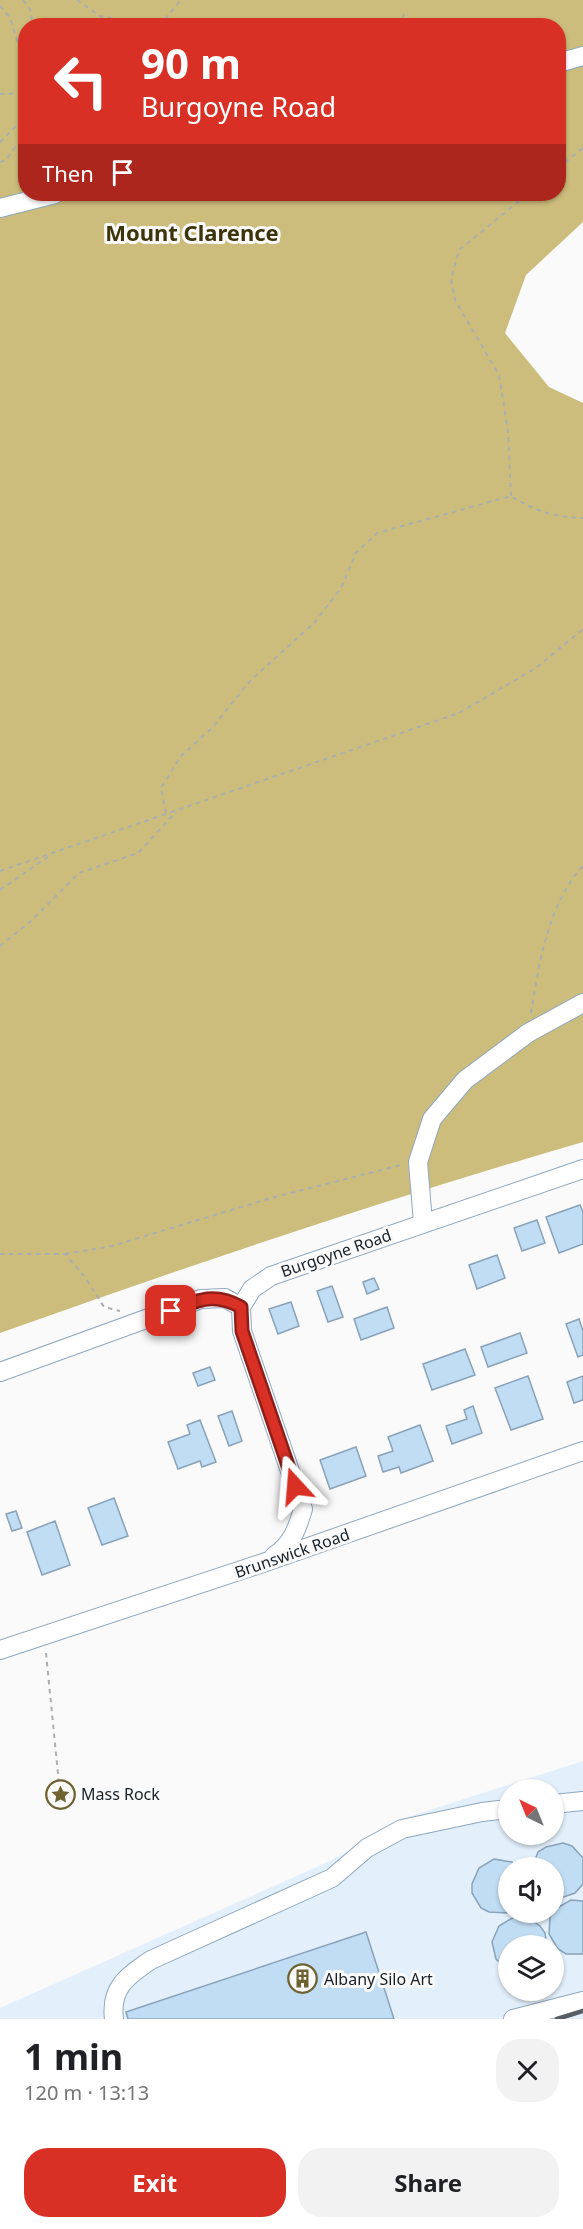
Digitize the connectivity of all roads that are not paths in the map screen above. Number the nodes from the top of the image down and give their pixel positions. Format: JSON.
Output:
{"nodes":[{"id":1,"x":583,"y":56,"type":"edge"},
{"id":2,"x":566,"y":61,"type":"edge"},
{"id":3,"x":28,"y":201,"type":"edge"},
{"id":4,"x":0,"y":208,"type":"edge"},
{"id":5,"x":583,"y":1003,"type":"edge"},
{"id":6,"x":583,"y":1169,"type":"edge"},
{"id":7,"x":423,"y":1223,"type":"junction"},
{"id":8,"x":241,"y":1307,"type":"junction"},
{"id":9,"x":0,"y":1372,"type":"edge"},
{"id":10,"x":583,"y":1451,"type":"edge"},
{"id":11,"x":260,"y":1564,"type":"junction"},
{"id":12,"x":0,"y":1650,"type":"edge"},
{"id":13,"x":583,"y":1801,"type":"edge"},
{"id":14,"x":564,"y":1803,"type":"edge"},
{"id":15,"x":498,"y":1810,"type":"edge"},
{"id":16,"x":583,"y":2001,"type":"edge"},
{"id":17,"x":114,"y":2019,"type":"edge"},
{"id":18,"x":513,"y":2019,"type":"edge"}],
"edges":[{"from":1,"to":2,"type":"street"},
{"from":3,"to":4,"type":"street"},
{"from":5,"to":7,"type":"street"},
{"from":6,"to":7,"type":"street","name":"Burgoyne Road"},
{"from":7,"to":8,"type":"street","name":"Burgoyne Road"},
{"from":8,"to":9,"type":"street"},
{"from":8,"to":11,"type":"street"},
{"from":10,"to":11,"type":"street","name":"Brunswick Road"},
{"from":11,"to":12,"type":"street","name":"Brunswick Road"},
{"from":13,"to":14,"type":"street"},
{"from":15,"to":17,"type":"street"},
{"from":16,"to":18,"type":"street"}]}
